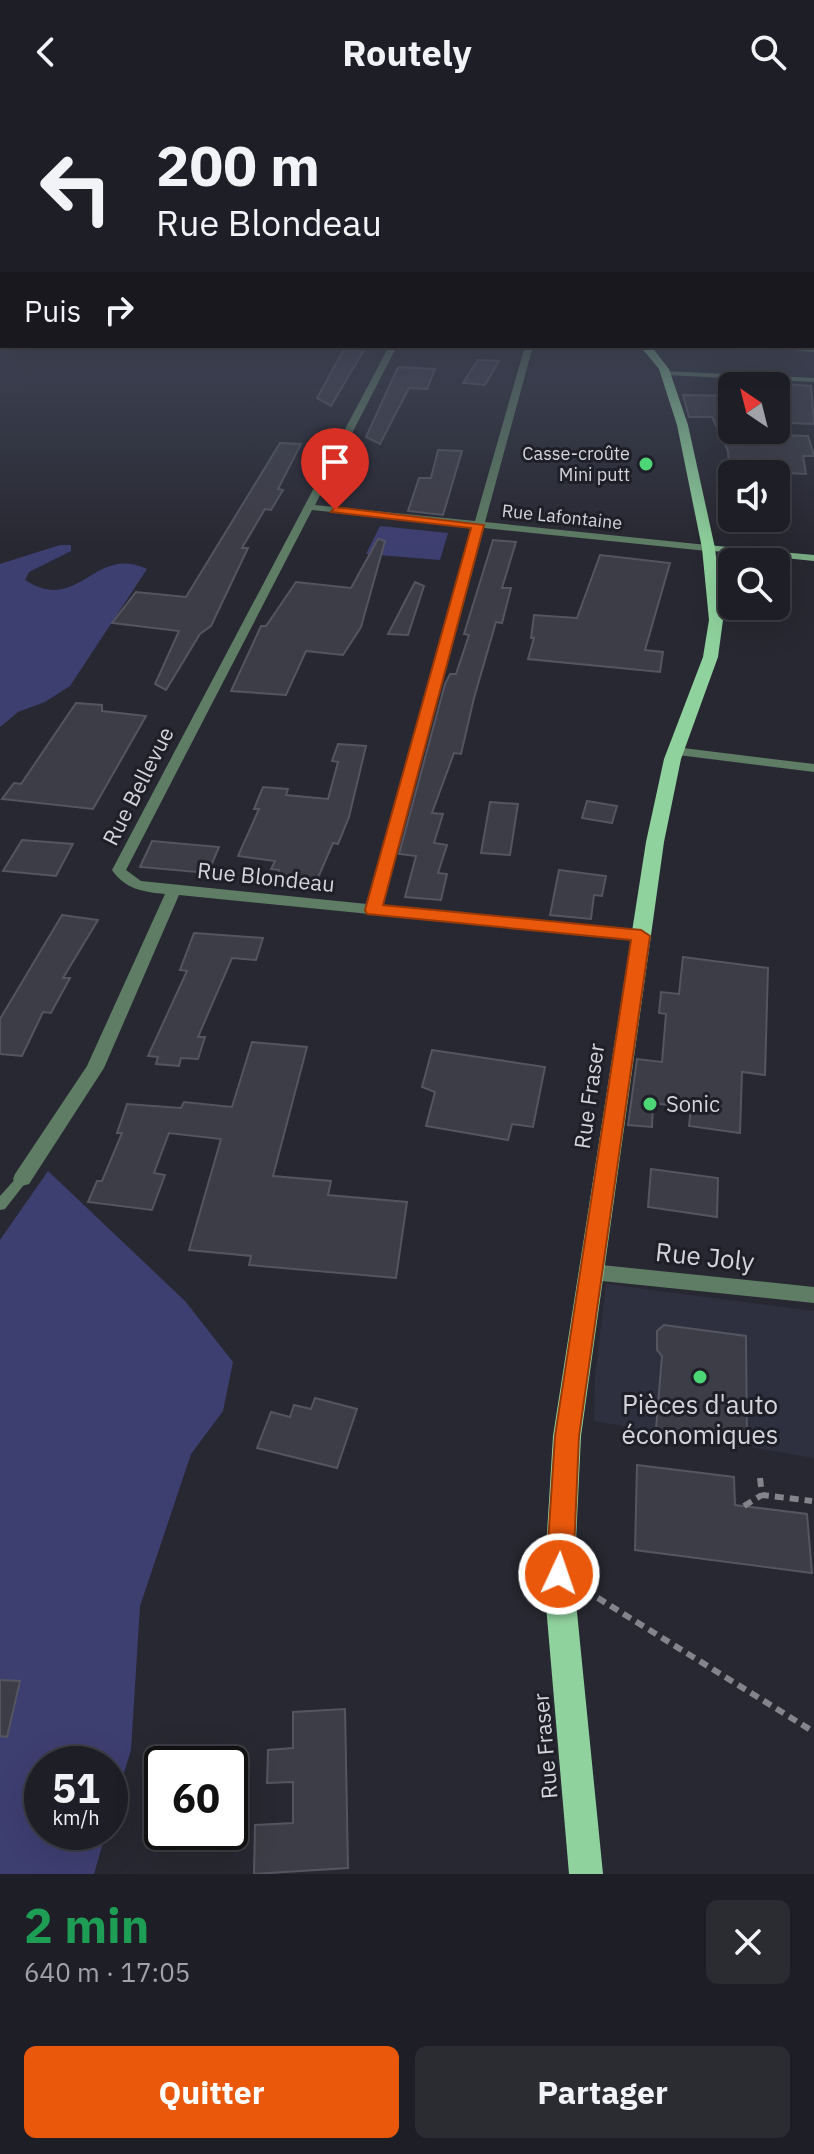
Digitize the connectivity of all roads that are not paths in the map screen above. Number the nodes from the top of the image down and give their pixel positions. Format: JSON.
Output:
{"nodes":[{"id":1,"x":375,"y":380,"type":"edge"},
{"id":2,"x":519,"y":380,"type":"edge"},
{"id":3,"x":667,"y":380,"type":"edge"},
{"id":4,"x":307,"y":507,"type":"junction"},
{"id":5,"x":478,"y":525,"type":"junction"},
{"id":6,"x":707,"y":548,"type":"junction"},
{"id":7,"x":814,"y":558,"type":"edge"},
{"id":8,"x":675,"y":751,"type":"junction"},
{"id":9,"x":814,"y":768,"type":"edge"},
{"id":10,"x":174,"y":890,"type":"junction"},
{"id":11,"x":373,"y":910,"type":"junction"},
{"id":12,"x":641,"y":936,"type":"junction"},
{"id":13,"x":22,"y":1179,"type":"joint"},
{"id":14,"x":0,"y":1205,"type":"edge"},
{"id":15,"x":592,"y":1272,"type":"junction"},
{"id":16,"x":814,"y":1295,"type":"edge"},
{"id":17,"x":586,"y":1874,"type":"edge"}],
"edges":[{"from":1,"to":4,"type":"street","name":"Rue Bellevue"},
{"from":2,"to":5,"type":"street"},
{"from":3,"to":6,"type":"main road","name":"Rue Fraser"},
{"from":4,"to":5,"type":"street","name":"Rue Lafontaine"},
{"from":4,"to":10,"type":"street","name":"Rue Bellevue"},
{"from":5,"to":6,"type":"street","name":"Rue Lafontaine"},
{"from":5,"to":11,"type":"street"},
{"from":6,"to":7,"type":"main road","name":"Rue Lafontaine"},
{"from":6,"to":8,"type":"main road","name":"Rue Fraser"},
{"from":8,"to":9,"type":"street"},
{"from":8,"to":12,"type":"main road","name":"Rue Fraser"},
{"from":10,"to":11,"type":"street","name":"Rue Blondeau"},
{"from":10,"to":13,"type":"street"},
{"from":11,"to":12,"type":"street","name":"Rue Blondeau"},
{"from":12,"to":15,"type":"main road","name":"Rue Fraser"},
{"from":13,"to":14,"type":"lane"},
{"from":15,"to":16,"type":"street","name":"Rue Joly"},
{"from":15,"to":17,"type":"main road","name":"Rue Fraser"}]}
